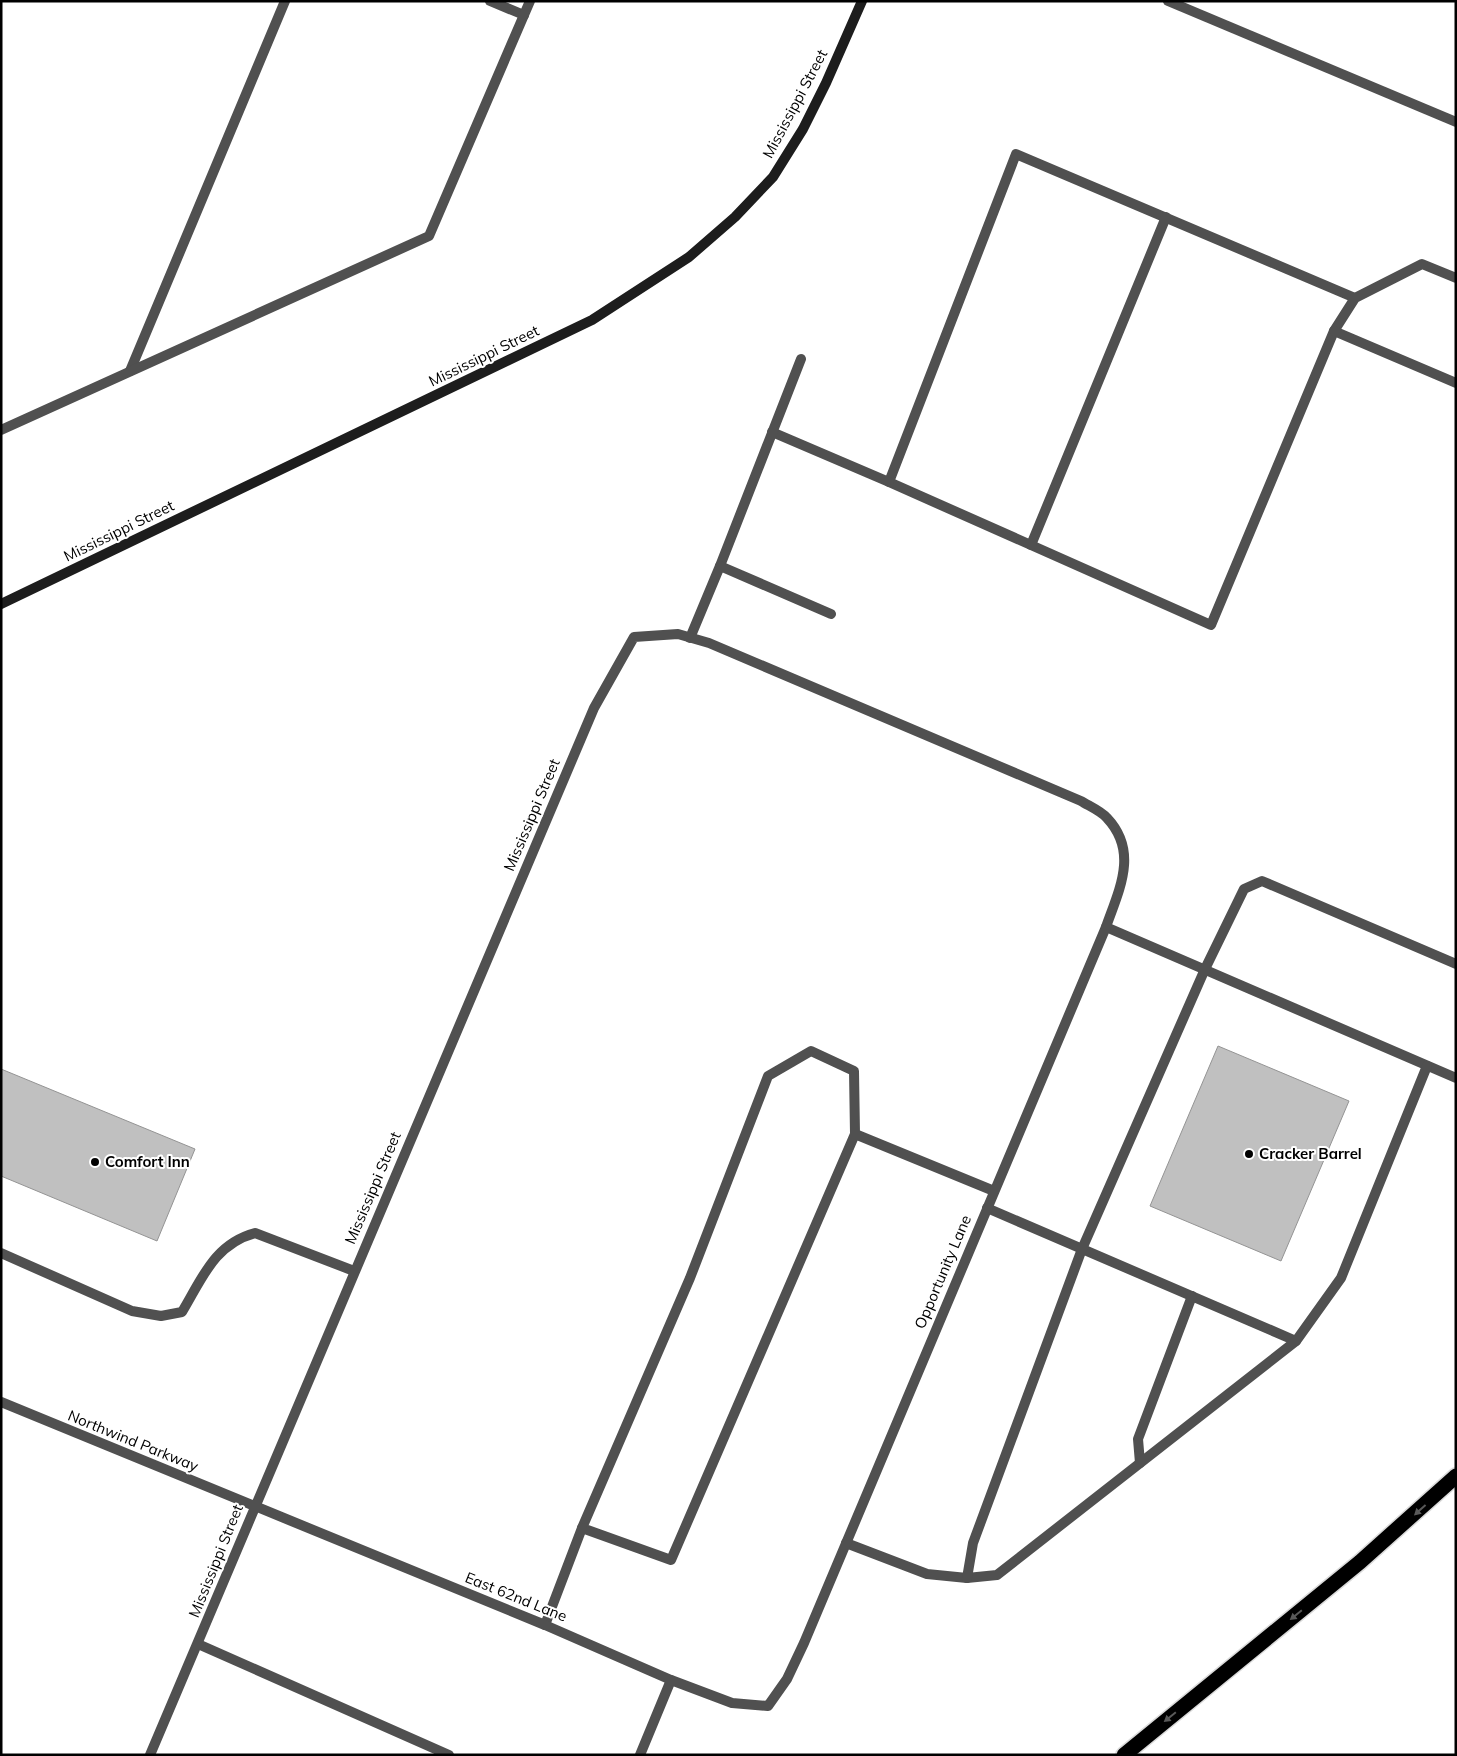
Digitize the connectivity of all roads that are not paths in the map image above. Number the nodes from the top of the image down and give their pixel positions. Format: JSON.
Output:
{"nodes":[{"id":1,"x":285,"y":1,"type":"edge"},
{"id":2,"x":490,"y":1,"type":"edge"},
{"id":3,"x":530,"y":1,"type":"edge"},
{"id":4,"x":862,"y":1,"type":"edge"},
{"id":5,"x":1168,"y":1,"type":"edge"},
{"id":6,"x":524,"y":15,"type":"junction"},
{"id":7,"x":1456,"y":122,"type":"edge"},
{"id":8,"x":1166,"y":217,"type":"junction"},
{"id":9,"x":1456,"y":278,"type":"edge"},
{"id":10,"x":1355,"y":298,"type":"junction"},
{"id":11,"x":1334,"y":331,"type":"junction"},
{"id":12,"x":801,"y":359,"type":"dead end"},
{"id":13,"x":130,"y":372,"type":"junction"},
{"id":14,"x":1456,"y":383,"type":"edge"},
{"id":15,"x":1,"y":430,"type":"edge"},
{"id":16,"x":772,"y":432,"type":"junction"},
{"id":17,"x":888,"y":482,"type":"junction"},
{"id":18,"x":1031,"y":545,"type":"junction"},
{"id":19,"x":720,"y":566,"type":"junction"},
{"id":20,"x":1,"y":604,"type":"edge"},
{"id":21,"x":831,"y":614,"type":"dead end"},
{"id":22,"x":690,"y":638,"type":"junction"},
{"id":23,"x":1106,"y":927,"type":"junction"},
{"id":24,"x":1456,"y":964,"type":"edge"},
{"id":25,"x":1204,"y":969,"type":"junction"},
{"id":26,"x":1427,"y":1066,"type":"junction"},
{"id":27,"x":1456,"y":1078,"type":"edge"},
{"id":28,"x":855,"y":1134,"type":"junction"},
{"id":29,"x":994,"y":1191,"type":"junction"},
{"id":30,"x":987,"y":1208,"type":"junction"},
{"id":31,"x":1082,"y":1249,"type":"junction"},
{"id":32,"x":1,"y":1253,"type":"edge"},
{"id":33,"x":354,"y":1271,"type":"junction"},
{"id":34,"x":1192,"y":1296,"type":"junction"},
{"id":35,"x":1296,"y":1341,"type":"junction"},
{"id":36,"x":1,"y":1402,"type":"edge"},
{"id":37,"x":1140,"y":1463,"type":"junction"},
{"id":38,"x":1456,"y":1476,"type":"edge"},
{"id":39,"x":254,"y":1507,"type":"junction"},
{"id":40,"x":582,"y":1528,"type":"junction"},
{"id":41,"x":846,"y":1543,"type":"junction"},
{"id":42,"x":967,"y":1578,"type":"junction"},
{"id":43,"x":545,"y":1624,"type":"junction"},
{"id":44,"x":198,"y":1644,"type":"junction"},
{"id":45,"x":671,"y":1680,"type":"junction"},
{"id":46,"x":768,"y":1706,"type":"joint"},
{"id":47,"x":150,"y":1755,"type":"edge"},
{"id":48,"x":449,"y":1755,"type":"edge"},
{"id":49,"x":640,"y":1755,"type":"edge"},
{"id":50,"x":1124,"y":1755,"type":"edge"}],
"edges":[{"from":1,"to":13,"type":"street"},
{"from":2,"to":6,"type":"street"},
{"from":3,"to":6,"type":"street"},
{"from":4,"to":20,"type":"street","name":"Mississippi Street"},
{"from":5,"to":7,"type":"street"},
{"from":6,"to":13,"type":"street"},
{"from":8,"to":10,"type":"street"},
{"from":8,"to":17,"type":"street"},
{"from":8,"to":18,"type":"street"},
{"from":9,"to":10,"type":"street"},
{"from":10,"to":11,"type":"street"},
{"from":11,"to":14,"type":"street"},
{"from":11,"to":18,"type":"street"},
{"from":12,"to":16,"type":"street"},
{"from":13,"to":15,"type":"street"},
{"from":16,"to":17,"type":"street"},
{"from":16,"to":19,"type":"street"},
{"from":17,"to":18,"type":"street"},
{"from":19,"to":21,"type":"street"},
{"from":19,"to":22,"type":"street"},
{"from":22,"to":23,"type":"street","name":"Opportunity Lane"},
{"from":22,"to":33,"type":"street","name":"Mississippi Street"},
{"from":23,"to":25,"type":"street"},
{"from":23,"to":29,"type":"street","name":"Opportunity Lane"},
{"from":24,"to":25,"type":"street"},
{"from":25,"to":26,"type":"street"},
{"from":25,"to":31,"type":"street"},
{"from":26,"to":27,"type":"street"},
{"from":26,"to":35,"type":"street"},
{"from":28,"to":29,"type":"street"},
{"from":28,"to":40,"type":"street"},
{"from":28,"to":40,"type":"street"},
{"from":29,"to":30,"type":"street","name":"Opportunity Lane"},
{"from":30,"to":31,"type":"street"},
{"from":30,"to":41,"type":"street","name":"Opportunity Lane"},
{"from":31,"to":34,"type":"street"},
{"from":31,"to":42,"type":"street"},
{"from":32,"to":33,"type":"street"},
{"from":33,"to":39,"type":"street","name":"Mississippi Street"},
{"from":34,"to":35,"type":"street"},
{"from":34,"to":37,"type":"street"},
{"from":35,"to":37,"type":"street"},
{"from":36,"to":39,"type":"street","name":"Northwind Parkway"},
{"from":37,"to":42,"type":"street"},
{"from":38,"to":50,"type":"highway","one_way":true},
{"from":39,"to":43,"type":"street","name":"East 62nd Lane"},
{"from":39,"to":44,"type":"street","name":"Mississippi Street"},
{"from":40,"to":43,"type":"street"},
{"from":41,"to":42,"type":"street"},
{"from":41,"to":46,"type":"street","name":"Opportunity Lane"},
{"from":43,"to":45,"type":"street","name":"East 62nd Lane"},
{"from":44,"to":47,"type":"street","name":"Mississippi Street"},
{"from":44,"to":48,"type":"street"},
{"from":45,"to":46,"type":"street","name":"East 62nd Lane"},
{"from":45,"to":49,"type":"street"}]}
